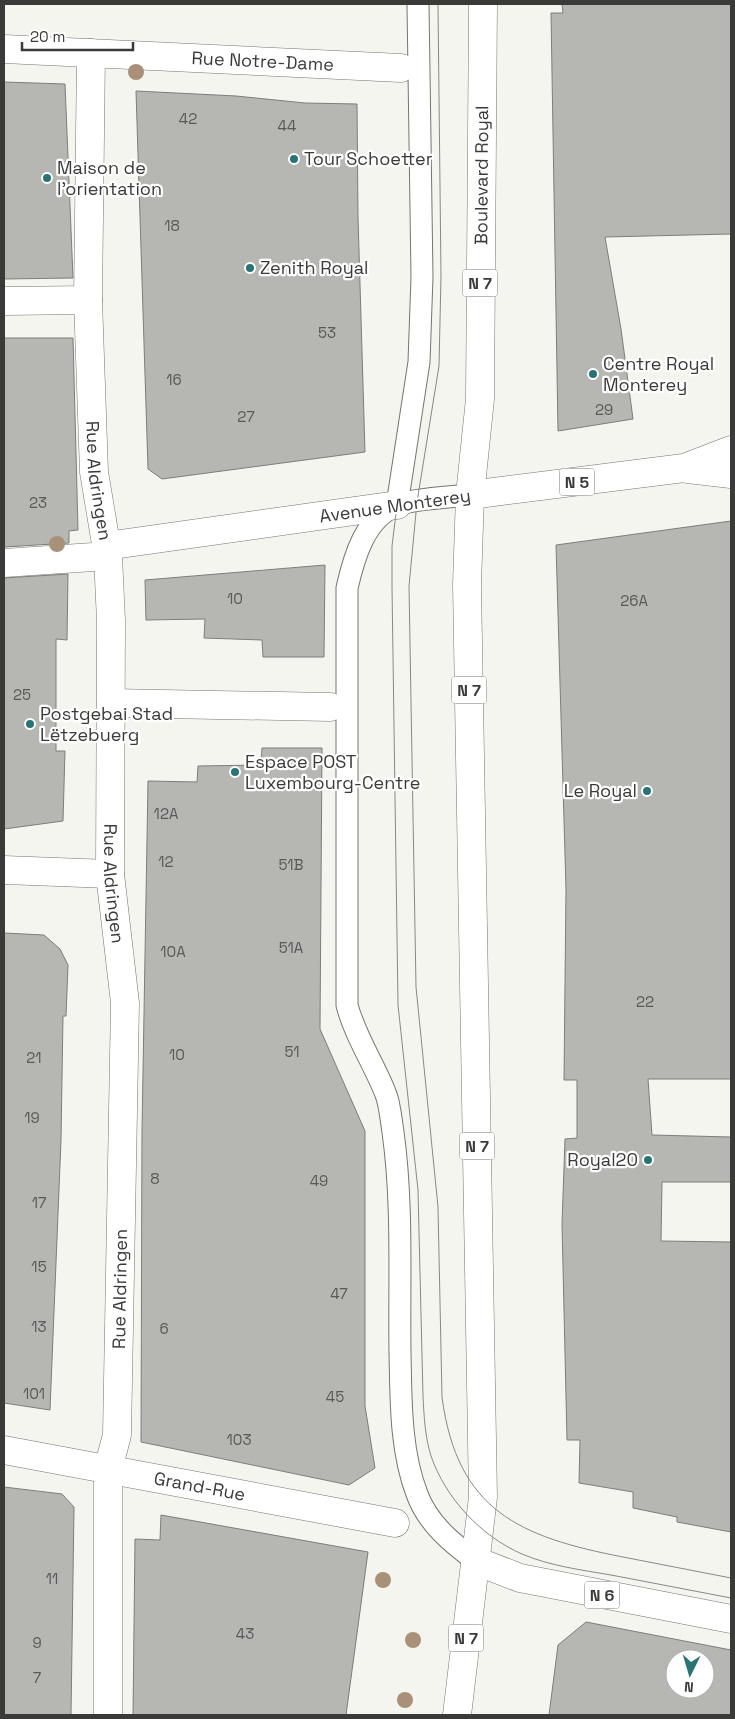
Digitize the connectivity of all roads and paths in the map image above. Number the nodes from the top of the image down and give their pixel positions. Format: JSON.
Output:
{"nodes":[{"id":1,"x":418,"y":4,"type":"edge"},
{"id":2,"x":482,"y":4,"type":"edge"},
{"id":3,"x":4,"y":49,"type":"edge"},
{"id":4,"x":91,"y":53,"type":"junction"},
{"id":5,"x":402,"y":68,"type":"dead end"},
{"id":6,"x":88,"y":300,"type":"junction"},
{"id":7,"x":4,"y":302,"type":"edge"},
{"id":8,"x":731,"y":450,"type":"edge"},
{"id":9,"x":684,"y":468,"type":"junction"},
{"id":10,"x":731,"y":474,"type":"edge"},
{"id":11,"x":470,"y":495,"type":"junction"},
{"id":12,"x":397,"y":504,"type":"junction"},
{"id":13,"x":107,"y":551,"type":"junction"},
{"id":14,"x":4,"y":563,"type":"edge"},
{"id":15,"x":111,"y":703,"type":"junction"},
{"id":16,"x":330,"y":708,"type":"dead end"},
{"id":17,"x":4,"y":870,"type":"edge"},
{"id":18,"x":110,"y":874,"type":"junction"},
{"id":19,"x":4,"y":1450,"type":"edge"},
{"id":20,"x":108,"y":1469,"type":"junction"},
{"id":21,"x":395,"y":1523,"type":"dead end"},
{"id":22,"x":476,"y":1561,"type":"junction"},
{"id":23,"x":731,"y":1619,"type":"edge"},
{"id":24,"x":108,"y":1715,"type":"edge"},
{"id":25,"x":457,"y":1715,"type":"edge"}],
"edges":[{"from":1,"to":12,"type":"lane"},
{"from":2,"to":11,"type":"street","name":"Boulevard Royal","number":"N 7"},
{"from":3,"to":4,"type":"street","name":"Rue Notre-Dame"},
{"from":4,"to":5,"type":"street","name":"Rue Notre-Dame"},
{"from":4,"to":6,"type":"street","name":"Rue Aldringen"},
{"from":6,"to":7,"type":"street"},
{"from":6,"to":13,"type":"street","name":"Rue Aldringen"},
{"from":8,"to":9,"type":"street","name":"Avenue Monterey","number":"N 5"},
{"from":9,"to":10,"type":"street","name":"Avenue Monterey","number":"N 5"},
{"from":9,"to":11,"type":"street","name":"Avenue Monterey","number":"N 5"},
{"from":11,"to":12,"type":"lane","name":"Avenue Monterey"},
{"from":11,"to":22,"type":"street","number":"N 7"},
{"from":12,"to":13,"type":"street","name":"Avenue Monterey"},
{"from":12,"to":22,"type":"lane"},
{"from":13,"to":14,"type":"street","name":"Avenue Monterey"},
{"from":13,"to":15,"type":"street","name":"Rue Aldringen"},
{"from":15,"to":16,"type":"street"},
{"from":15,"to":18,"type":"street","name":"Rue Aldringen"},
{"from":17,"to":18,"type":"street"},
{"from":18,"to":20,"type":"street","name":"Rue Aldringen"},
{"from":19,"to":20,"type":"street","name":"Grand-Rue"},
{"from":20,"to":21,"type":"street","name":"Grand-Rue"},
{"from":20,"to":24,"type":"street","name":"Rue Aldringen"},
{"from":22,"to":23,"type":"street","number":"N 6"},
{"from":22,"to":25,"type":"street","number":"N 7"}]}
